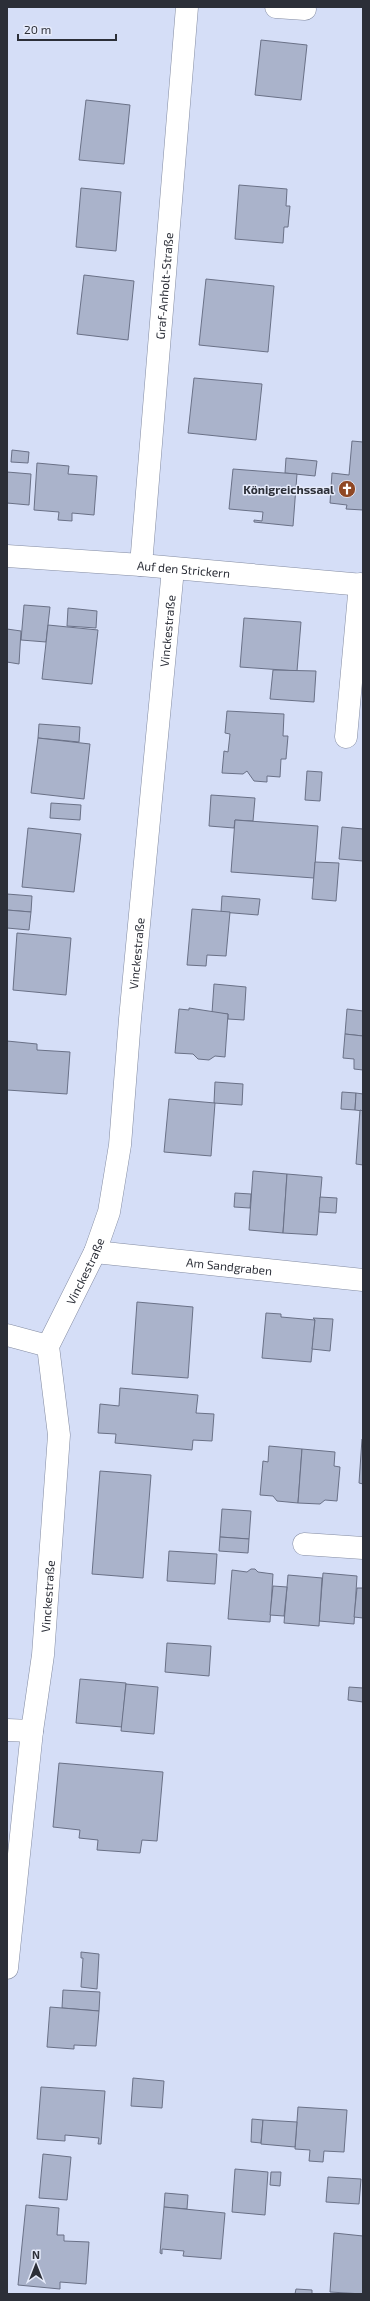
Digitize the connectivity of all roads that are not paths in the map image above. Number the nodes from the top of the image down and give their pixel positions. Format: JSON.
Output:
{"nodes":[{"id":1,"x":187,"y":7,"type":"edge"},
{"id":2,"x":276,"y":7,"type":"edge"},
{"id":3,"x":305,"y":9,"type":"dead end"},
{"id":4,"x":7,"y":556,"type":"edge"},
{"id":5,"x":141,"y":565,"type":"junction"},
{"id":6,"x":173,"y":569,"type":"junction"},
{"id":7,"x":362,"y":584,"type":"edge"},
{"id":8,"x":346,"y":737,"type":"dead end"},
{"id":9,"x":95,"y":1252,"type":"junction"},
{"id":10,"x":363,"y":1280,"type":"edge"},
{"id":11,"x":7,"y":1335,"type":"edge"},
{"id":12,"x":48,"y":1346,"type":"junction"},
{"id":13,"x":304,"y":1544,"type":"dead end"},
{"id":14,"x":363,"y":1548,"type":"edge"},
{"id":15,"x":7,"y":1730,"type":"edge"},
{"id":16,"x":32,"y":1731,"type":"junction"},
{"id":17,"x":7,"y":1968,"type":"edge"}],
"edges":[{"from":1,"to":5,"type":"street","name":"Graf-Anholt-Straße"},
{"from":2,"to":3,"type":"street"},
{"from":4,"to":5,"type":"street","name":"Auf den Strickern"},
{"from":5,"to":6,"type":"street","name":"Auf den Strickern"},
{"from":6,"to":7,"type":"street","name":"Auf den Strickern"},
{"from":6,"to":9,"type":"street","name":"Vinckestraße"},
{"from":7,"to":8,"type":"street","name":"Auf den Strickern"},
{"from":9,"to":10,"type":"street","name":"Am Sandgraben"},
{"from":9,"to":12,"type":"street","name":"Vinckestraße"},
{"from":11,"to":12,"type":"street"},
{"from":12,"to":16,"type":"street","name":"Vinckestraße"},
{"from":13,"to":14,"type":"street"},
{"from":15,"to":16,"type":"street"},
{"from":16,"to":17,"type":"street","name":"Vinckestraße"}]}
